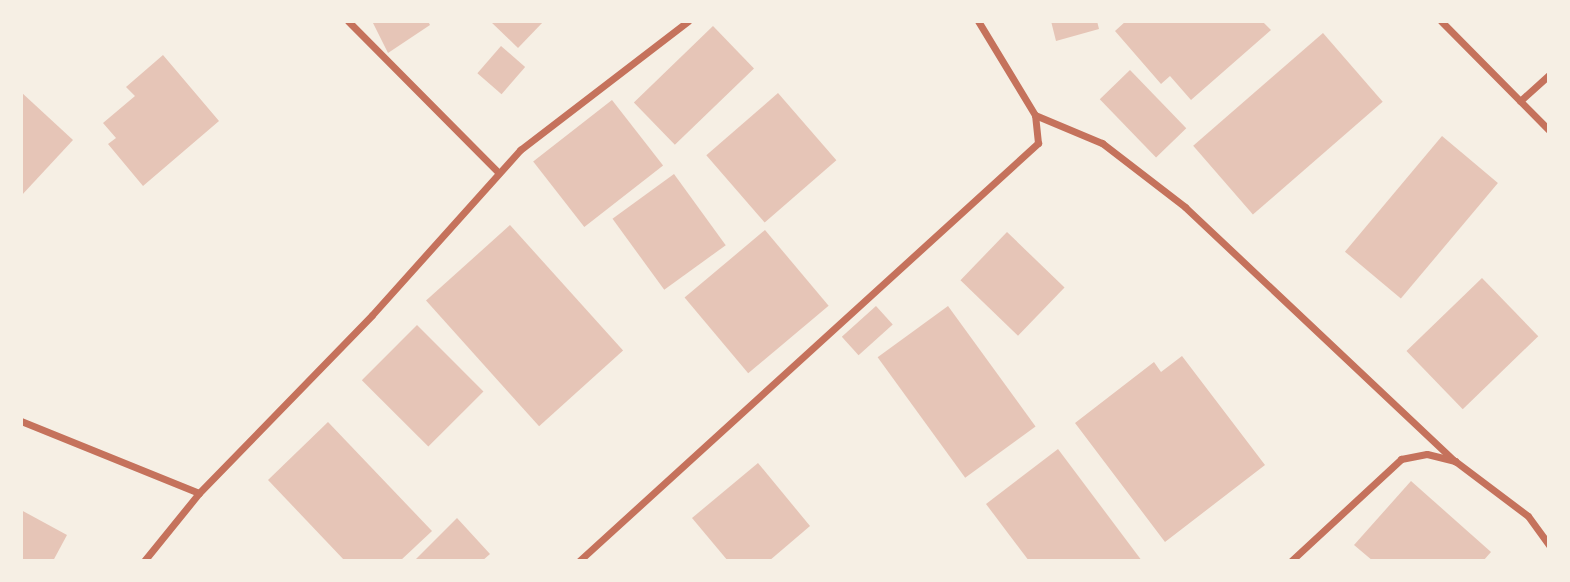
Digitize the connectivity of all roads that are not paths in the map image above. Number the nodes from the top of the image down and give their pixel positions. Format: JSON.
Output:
{"nodes":[{"id":1,"x":348,"y":21,"type":"edge"},
{"id":2,"x":688,"y":21,"type":"edge"},
{"id":3,"x":978,"y":21,"type":"edge"},
{"id":4,"x":1441,"y":21,"type":"edge"},
{"id":5,"x":1549,"y":75,"type":"edge"},
{"id":6,"x":1520,"y":101,"type":"junction"},
{"id":7,"x":1035,"y":115,"type":"junction"},
{"id":8,"x":1549,"y":130,"type":"edge"},
{"id":9,"x":499,"y":173,"type":"junction"},
{"id":10,"x":21,"y":421,"type":"edge"},
{"id":11,"x":1455,"y":461,"type":"junction"},
{"id":12,"x":199,"y":493,"type":"junction"},
{"id":13,"x":1549,"y":545,"type":"edge"},
{"id":14,"x":144,"y":561,"type":"edge"},
{"id":15,"x":579,"y":561,"type":"edge"},
{"id":16,"x":1291,"y":561,"type":"edge"}],
"edges":[{"from":1,"to":9,"type":"street"},
{"from":2,"to":9,"type":"street"},
{"from":3,"to":7,"type":"street"},
{"from":4,"to":6,"type":"street"},
{"from":5,"to":6,"type":"street"},
{"from":6,"to":8,"type":"street"},
{"from":7,"to":11,"type":"street"},
{"from":7,"to":15,"type":"street"},
{"from":9,"to":12,"type":"street"},
{"from":10,"to":12,"type":"street"},
{"from":11,"to":13,"type":"street"},
{"from":11,"to":16,"type":"street"},
{"from":12,"to":14,"type":"street"}]}
